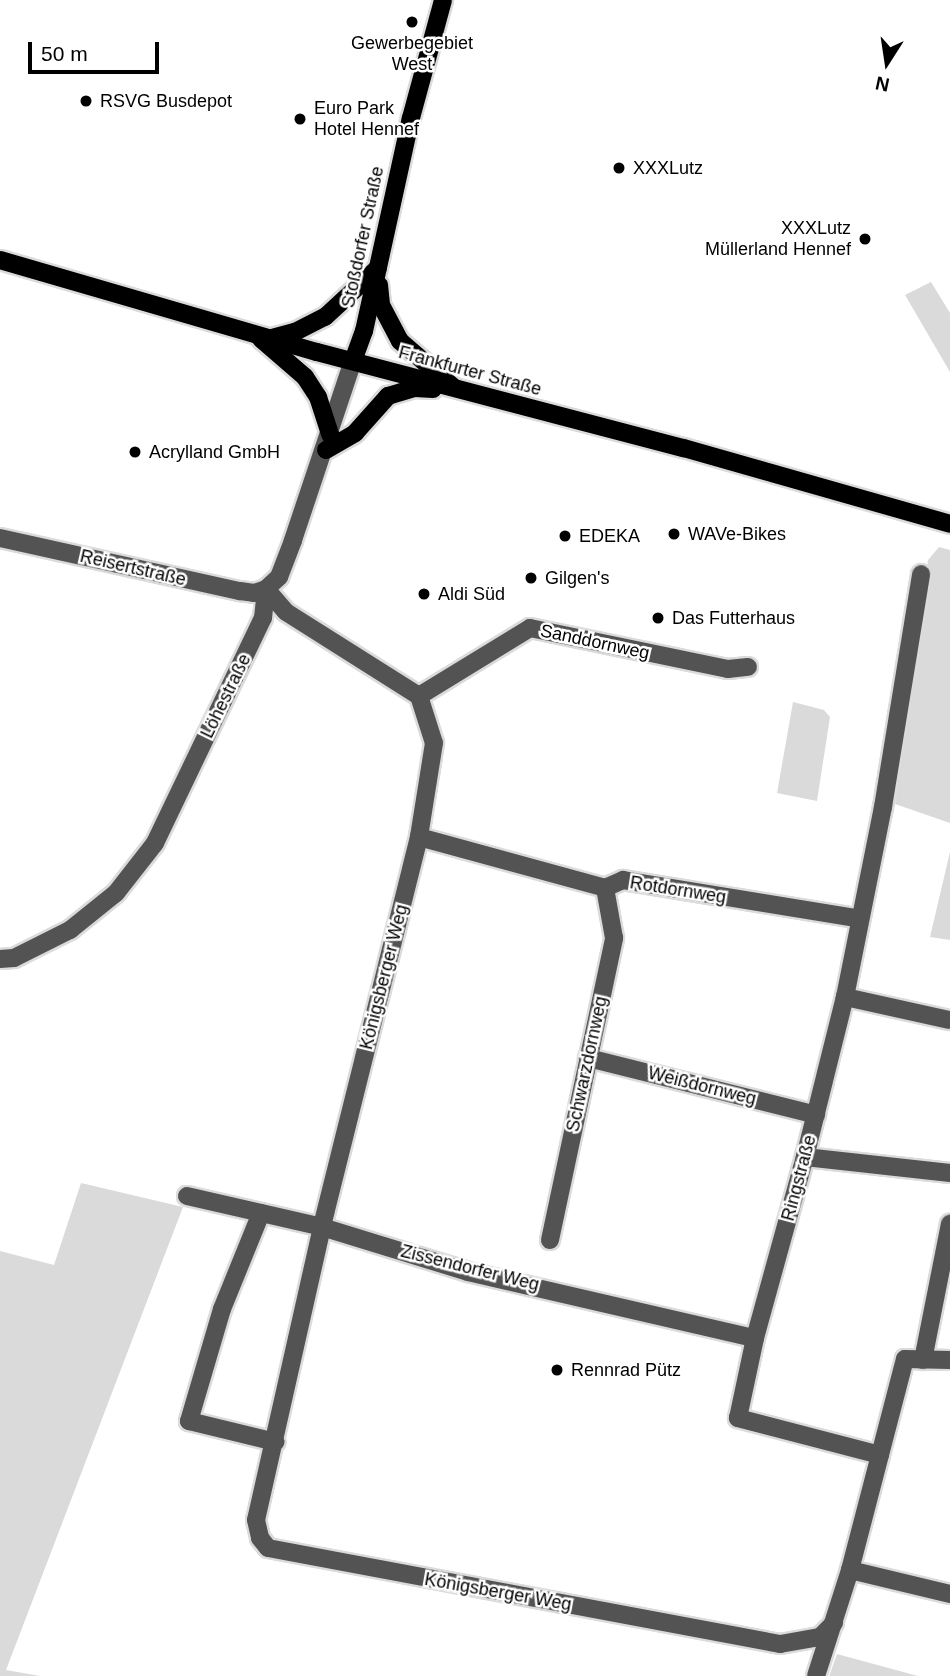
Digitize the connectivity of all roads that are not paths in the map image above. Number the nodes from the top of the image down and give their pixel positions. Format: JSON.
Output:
{"nodes":[{"id":1,"x":443,"y":0,"type":"edge"},
{"id":2,"x":0,"y":260,"type":"edge"},
{"id":3,"x":378,"y":268,"type":"junction"},
{"id":4,"x":252,"y":333,"type":"junction"},
{"id":5,"x":270,"y":338,"type":"junction"},
{"id":6,"x":353,"y":361,"type":"junction"},
{"id":7,"x":457,"y":390,"type":"junction"},
{"id":8,"x":328,"y":442,"type":"junction"},
{"id":9,"x":950,"y":524,"type":"edge"},
{"id":10,"x":0,"y":538,"type":"edge"},
{"id":11,"x":921,"y":574,"type":"dead end"},
{"id":12,"x":266,"y":589,"type":"junction"},
{"id":13,"x":748,"y":667,"type":"dead end"},
{"id":14,"x":419,"y":696,"type":"junction"},
{"id":15,"x":419,"y":837,"type":"junction"},
{"id":16,"x":605,"y":888,"type":"junction"},
{"id":17,"x":860,"y":919,"type":"junction"},
{"id":18,"x":0,"y":959,"type":"edge"},
{"id":19,"x":845,"y":997,"type":"junction"},
{"id":20,"x":950,"y":1020,"type":"edge"},
{"id":21,"x":588,"y":1058,"type":"junction"},
{"id":22,"x":816,"y":1115,"type":"junction"},
{"id":23,"x":806,"y":1157,"type":"junction"},
{"id":24,"x":950,"y":1173,"type":"edge"},
{"id":25,"x":187,"y":1196,"type":"dead end"},
{"id":26,"x":261,"y":1213,"type":"junction"},
{"id":27,"x":950,"y":1224,"type":"edge"},
{"id":28,"x":323,"y":1227,"type":"junction"},
{"id":29,"x":550,"y":1240,"type":"dead end"},
{"id":30,"x":755,"y":1338,"type":"junction"},
{"id":31,"x":923,"y":1360,"type":"junction"},
{"id":32,"x":950,"y":1360,"type":"edge"},
{"id":33,"x":276,"y":1442,"type":"junction"},
{"id":34,"x":880,"y":1455,"type":"junction"},
{"id":35,"x":850,"y":1570,"type":"junction"},
{"id":36,"x":950,"y":1594,"type":"edge"},
{"id":37,"x":834,"y":1623,"type":"junction"},
{"id":38,"x":816,"y":1676,"type":"edge"}],
"edges":[{"from":1,"to":3,"type":"main road","name":"Stoßdorfer Straße"},
{"from":2,"to":4,"type":"main road","name":"Frankfurter Straße"},
{"from":3,"to":5,"type":"main road"},
{"from":3,"to":6,"type":"main road","name":"Stoßdorfer Straße"},
{"from":3,"to":7,"type":"main road"},
{"from":4,"to":5,"type":"main road","name":"Frankfurter Straße"},
{"from":4,"to":8,"type":"main road"},
{"from":5,"to":6,"type":"main road","name":"Frankfurter Straße"},
{"from":6,"to":7,"type":"main road","name":"Frankfurter Straße"},
{"from":6,"to":8,"type":"street","name":"Löhestraße"},
{"from":7,"to":8,"type":"main road"},
{"from":7,"to":9,"type":"main road","name":"Frankfurter Straße"},
{"from":8,"to":12,"type":"street","name":"Löhestraße"},
{"from":10,"to":12,"type":"street","name":"Reisertstraße"},
{"from":11,"to":17,"type":"street","name":"Ringstraße"},
{"from":12,"to":14,"type":"street"},
{"from":12,"to":18,"type":"street","name":"Löhestraße"},
{"from":13,"to":14,"type":"street","name":"Sanddornweg"},
{"from":14,"to":15,"type":"street","name":"Königsberger Weg"},
{"from":15,"to":16,"type":"street","name":"Rotdornweg"},
{"from":15,"to":28,"type":"street","name":"Königsberger Weg"},
{"from":16,"to":17,"type":"street","name":"Rotdornweg"},
{"from":16,"to":21,"type":"street","name":"Schwarzdornweg"},
{"from":17,"to":19,"type":"street","name":"Ringstraße"},
{"from":19,"to":20,"type":"street"},
{"from":19,"to":22,"type":"street","name":"Ringstraße"},
{"from":21,"to":22,"type":"street","name":"Weißdornweg"},
{"from":21,"to":29,"type":"street","name":"Schwarzdornweg"},
{"from":22,"to":23,"type":"street","name":"Ringstraße"},
{"from":23,"to":24,"type":"street"},
{"from":23,"to":30,"type":"street","name":"Ringstraße"},
{"from":25,"to":26,"type":"street","name":"Zissendorfer Weg"},
{"from":26,"to":28,"type":"street","name":"Zissendorfer Weg"},
{"from":26,"to":33,"type":"street"},
{"from":27,"to":31,"type":"street"},
{"from":28,"to":30,"type":"street","name":"Zissendorfer Weg"},
{"from":28,"to":33,"type":"street","name":"Königsberger Weg"},
{"from":30,"to":34,"type":"street","name":"Ringstraße"},
{"from":31,"to":32,"type":"street"},
{"from":31,"to":34,"type":"street"},
{"from":33,"to":37,"type":"street","name":"Königsberger Weg"},
{"from":34,"to":35,"type":"street"},
{"from":35,"to":36,"type":"street"},
{"from":35,"to":37,"type":"street"},
{"from":37,"to":38,"type":"street"}]}
